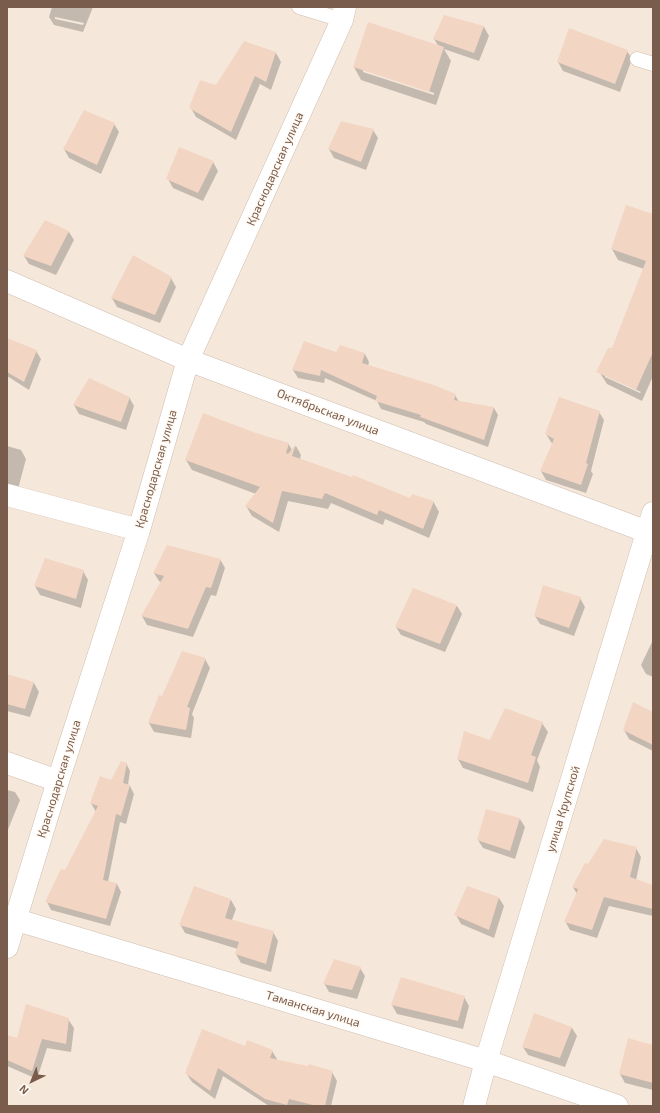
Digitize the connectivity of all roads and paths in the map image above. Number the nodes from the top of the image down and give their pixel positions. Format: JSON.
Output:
{"nodes":[{"id":1,"x":299,"y":7,"type":"edge"},
{"id":2,"x":344,"y":14,"type":"edge"},
{"id":3,"x":637,"y":59,"type":"dead end"},
{"id":4,"x":653,"y":64,"type":"edge"},
{"id":5,"x":7,"y":281,"type":"edge"},
{"id":6,"x":188,"y":360,"type":"junction"},
{"id":7,"x":7,"y":495,"type":"edge"},
{"id":8,"x":651,"y":526,"type":"edge"},
{"id":9,"x":139,"y":530,"type":"junction"},
{"id":10,"x":7,"y":763,"type":"edge"},
{"id":11,"x":58,"y":781,"type":"junction"},
{"id":12,"x":11,"y":919,"type":"edge"},
{"id":13,"x":7,"y":947,"type":"edge"},
{"id":14,"x":486,"y":1061,"type":"junction"},
{"id":15,"x":474,"y":1106,"type":"edge"},
{"id":16,"x":617,"y":1106,"type":"edge"}],
"edges":[{"from":1,"to":2,"type":"lane"},
{"from":2,"to":6,"type":"street","name":"Краснодарская улица"},
{"from":3,"to":4,"type":"lane"},
{"from":5,"to":6,"type":"street","name":"Октябрьская улица"},
{"from":6,"to":8,"type":"street","name":"Октябрьская улица"},
{"from":6,"to":9,"type":"street","name":"Краснодарская улица"},
{"from":7,"to":9,"type":"street"},
{"from":8,"to":14,"type":"street","name":"улица Крупской"},
{"from":9,"to":11,"type":"street","name":"Краснодарская улица"},
{"from":10,"to":11,"type":"street"},
{"from":11,"to":12,"type":"street","name":"Краснодарская улица"},
{"from":12,"to":13,"type":"street","name":"Краснодарская улица"},
{"from":12,"to":14,"type":"street","name":"Таманская улица"},
{"from":14,"to":15,"type":"street","name":"улица Крупской"},
{"from":14,"to":16,"type":"street","name":"Таманская улица"}]}
